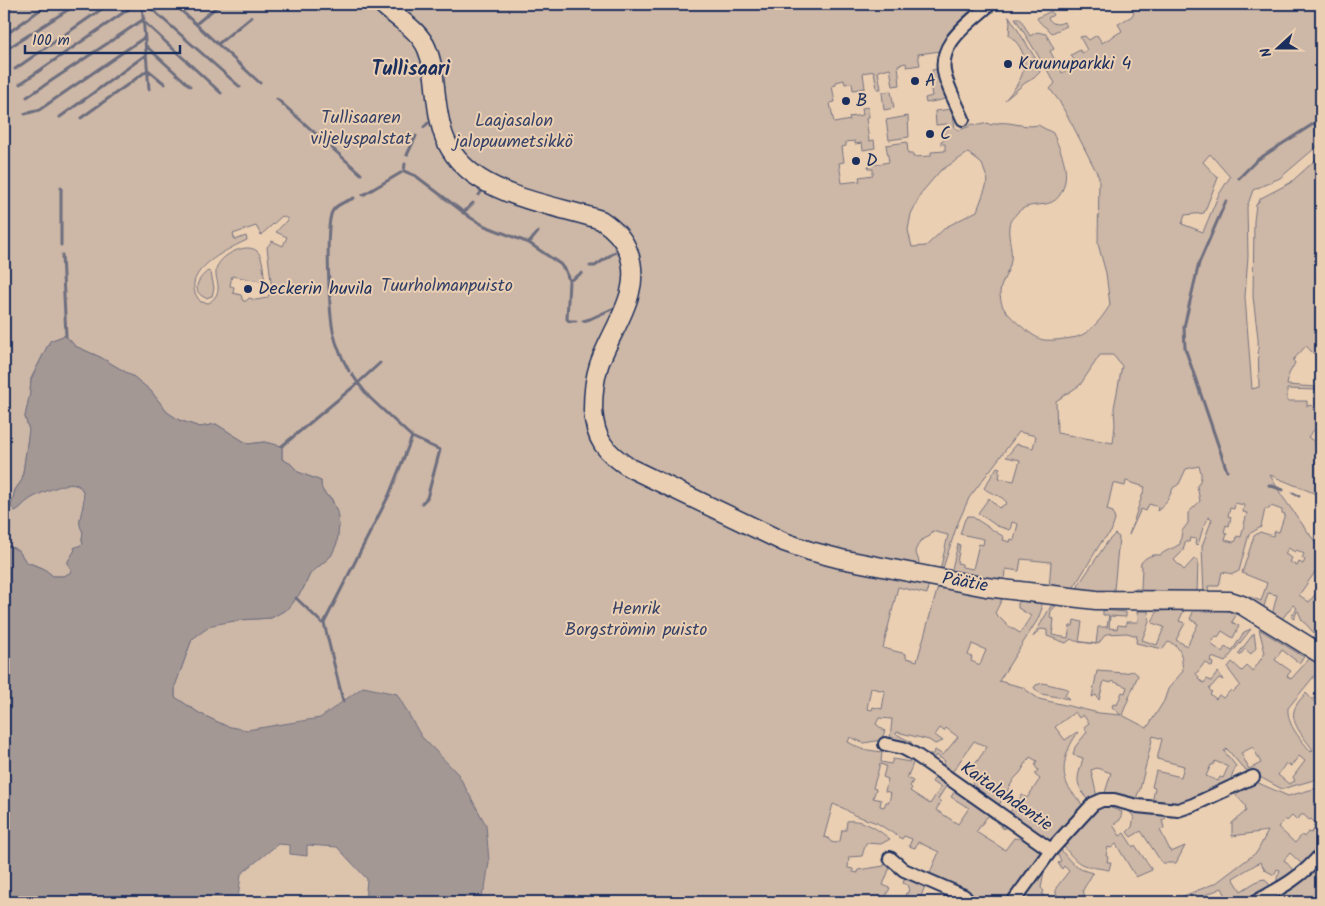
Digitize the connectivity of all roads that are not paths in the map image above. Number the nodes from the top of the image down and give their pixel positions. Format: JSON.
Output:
{"nodes":[{"id":1,"x":382,"y":4,"type":"edge"},
{"id":2,"x":990,"y":4,"type":"edge"},
{"id":3,"x":963,"y":119,"type":"dead end"},
{"id":4,"x":1321,"y":654,"type":"edge"},
{"id":5,"x":885,"y":744,"type":"dead end"},
{"id":6,"x":1253,"y":777,"type":"dead end"},
{"id":7,"x":1051,"y":850,"type":"junction"},
{"id":8,"x":1321,"y":854,"type":"edge"},
{"id":9,"x":890,"y":858,"type":"dead end"},
{"id":10,"x":969,"y":902,"type":"edge"},
{"id":11,"x":1013,"y":902,"type":"edge"},
{"id":12,"x":1255,"y":902,"type":"edge"}],
"edges":[{"from":1,"to":4,"type":"street","name":"Päätie"},
{"from":2,"to":3,"type":"street"},
{"from":5,"to":7,"type":"street","name":"Kaitalahdentie"},
{"from":6,"to":7,"type":"street"},
{"from":7,"to":11,"type":"street","name":"Kaitalahdentie"},
{"from":8,"to":12,"type":"street"},
{"from":9,"to":10,"type":"street"}]}
